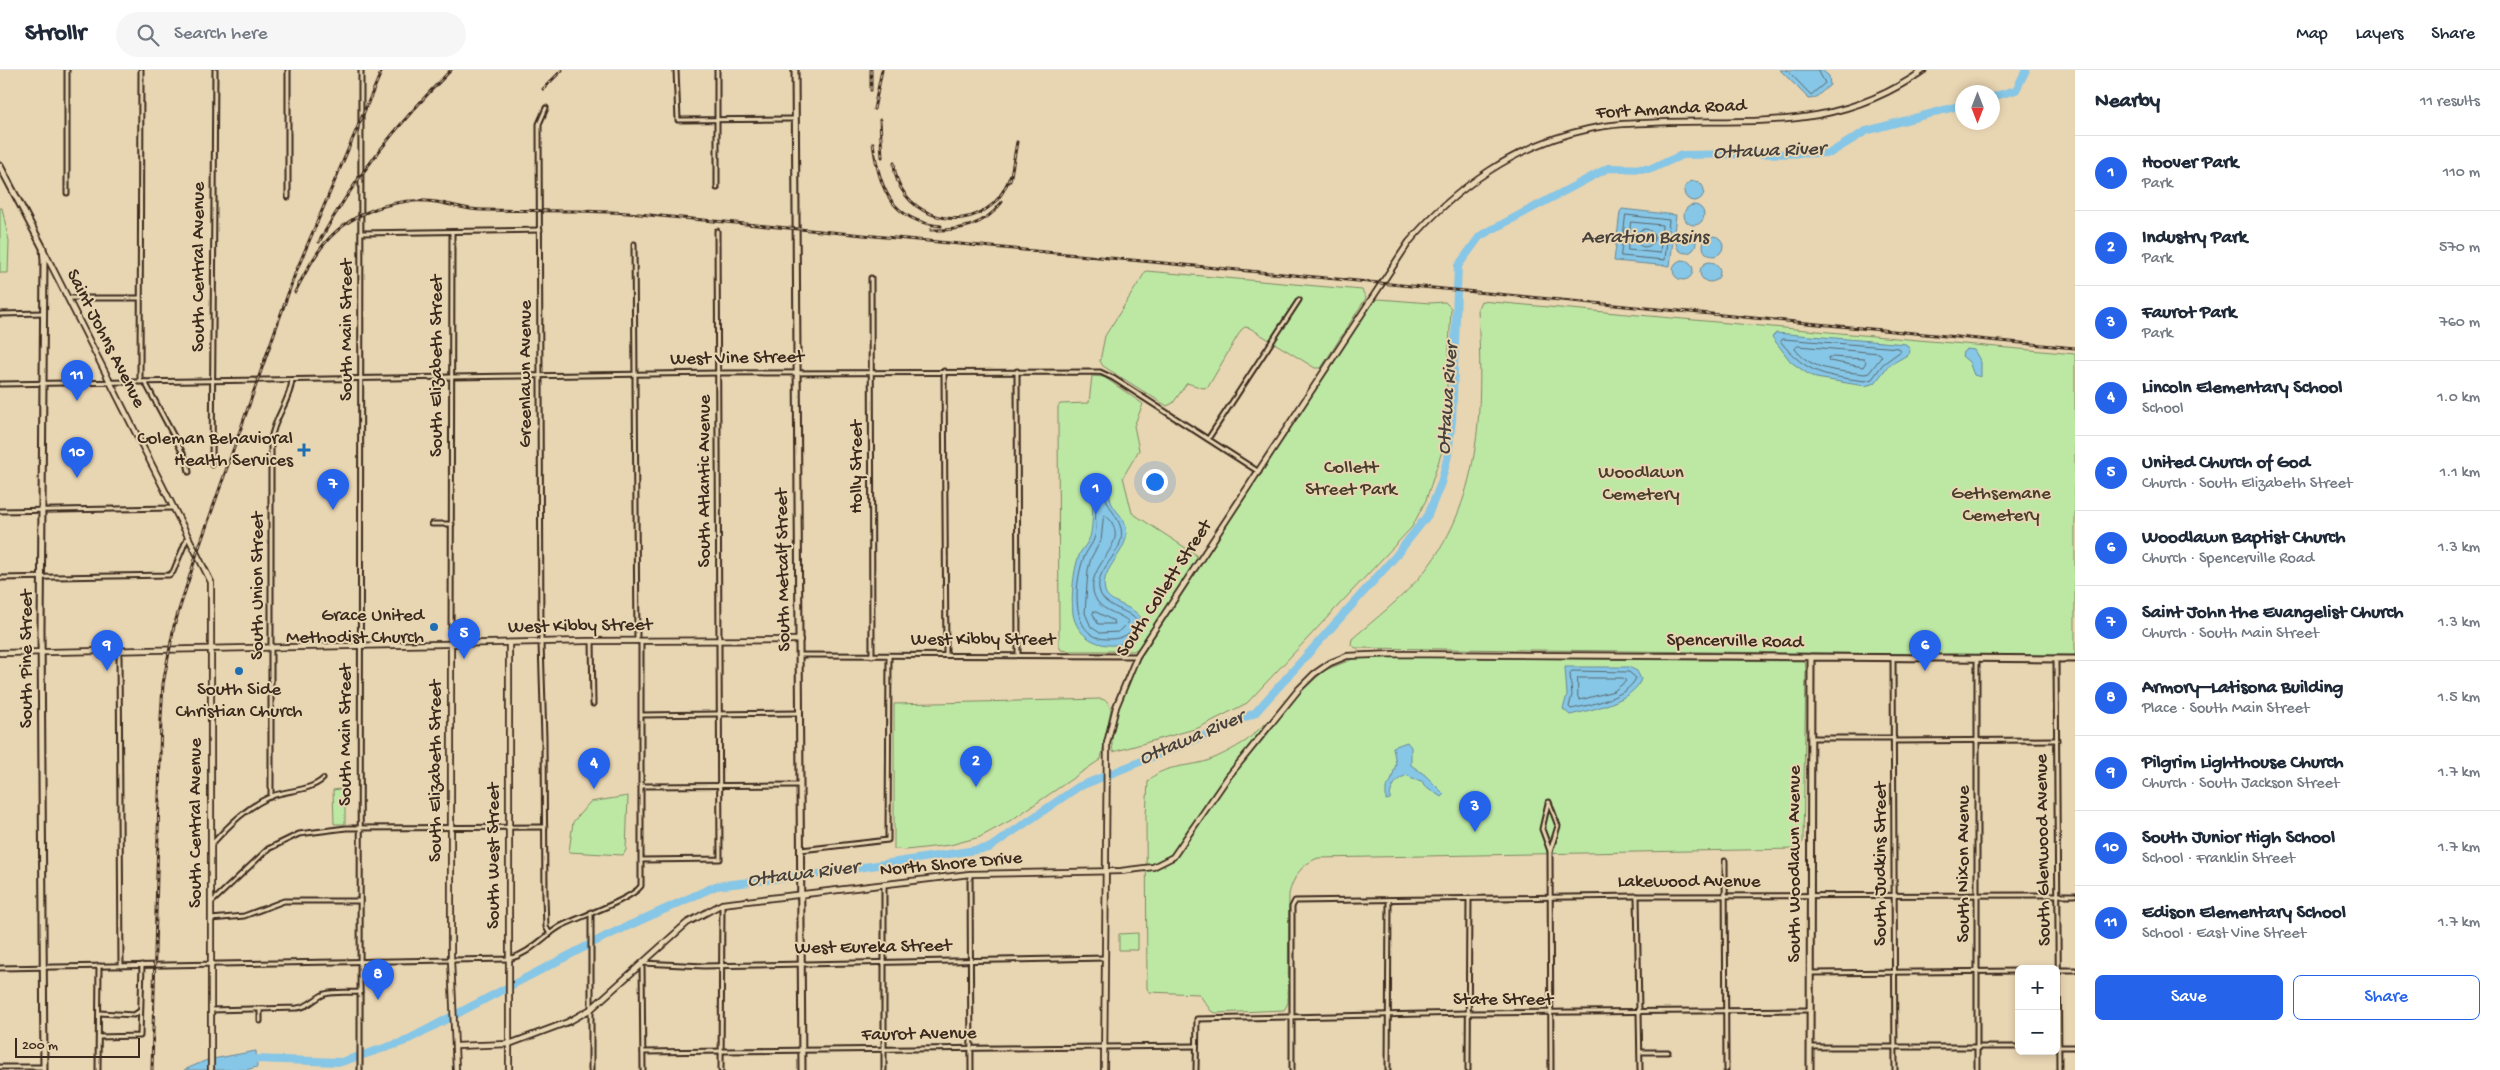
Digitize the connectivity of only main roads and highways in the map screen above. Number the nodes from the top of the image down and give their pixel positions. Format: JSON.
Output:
{"nodes":[{"id":1,"x":795,"y":70,"type":"edge"},
{"id":2,"x":0,"y":166,"type":"edge"},
{"id":3,"x":1811,"y":657,"type":"joint"},
{"id":4,"x":2075,"y":658,"type":"edge"},
{"id":5,"x":44,"y":1068,"type":"edge"},
{"id":6,"x":802,"y":1070,"type":"edge"},
{"id":7,"x":1810,"y":1070,"type":"edge"}],
"edges":[{"from":1,"to":6,"type":"main road","name":"South Metcalf Street"},
{"from":2,"to":5,"type":"main road","name":"South Pine Street"},
{"from":3,"to":4,"type":"main road","name":"Spencerville Road"},
{"from":3,"to":7,"type":"main road","name":"South Woodlawn Avenue"}]}
